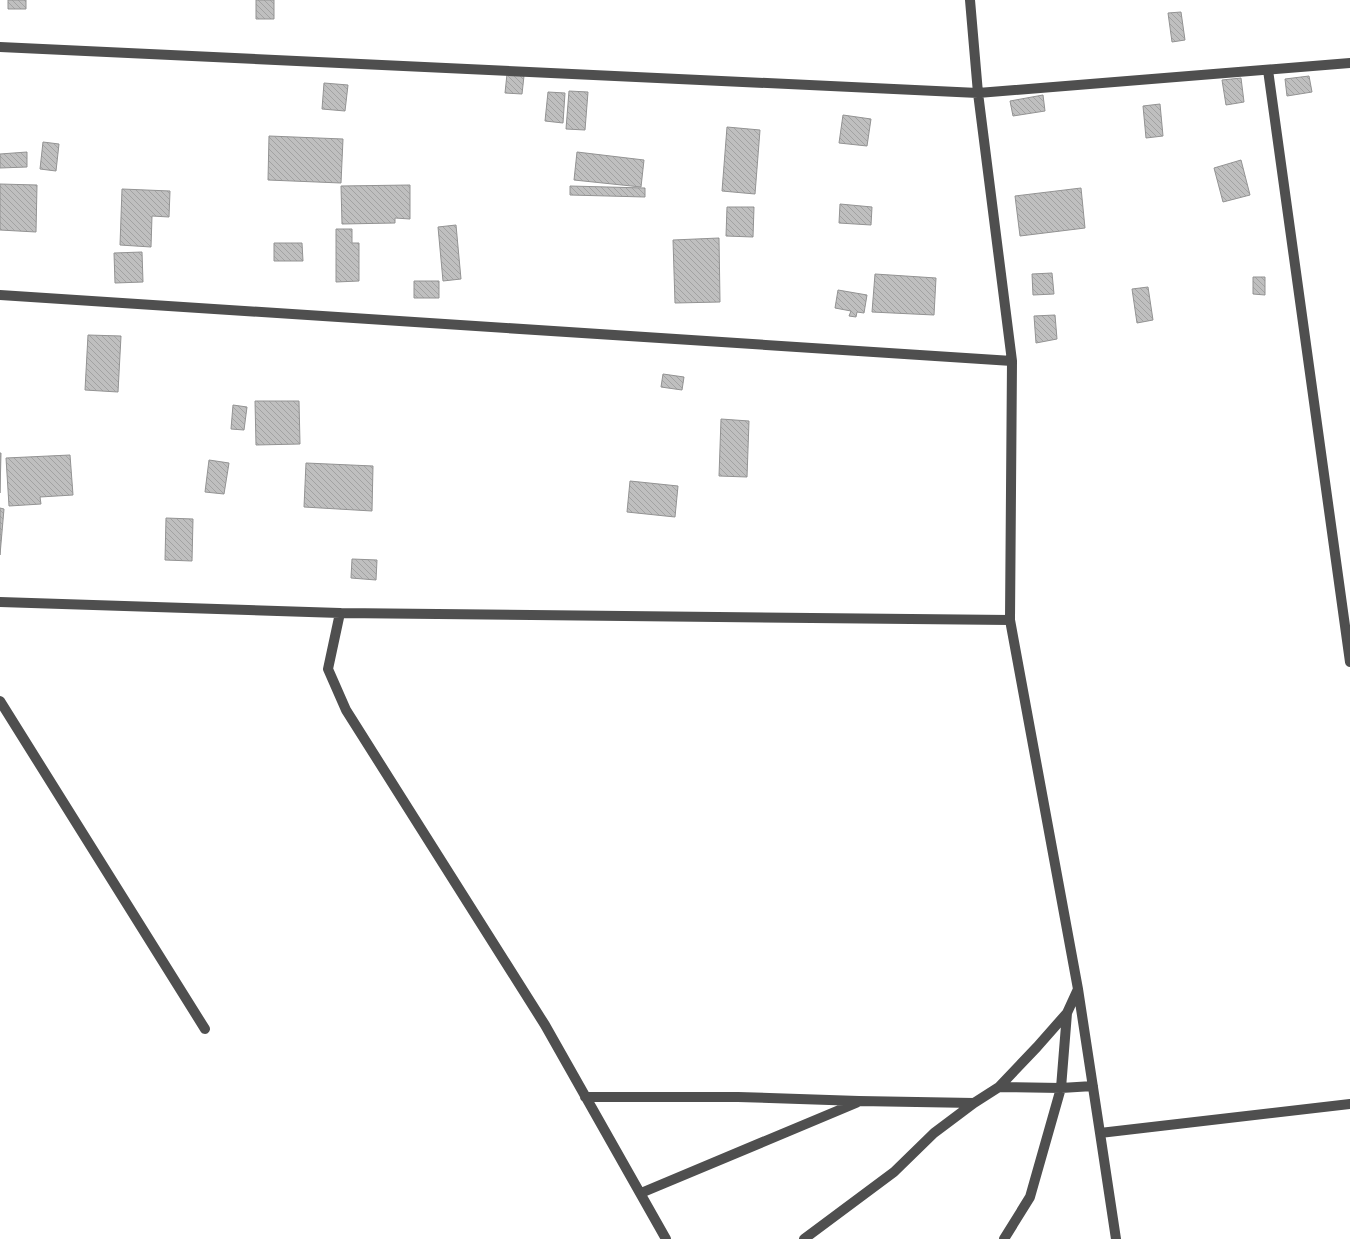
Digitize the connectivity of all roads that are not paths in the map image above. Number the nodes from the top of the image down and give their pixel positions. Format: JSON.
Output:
{"nodes":[{"id":1,"x":970,"y":0,"type":"edge"},
{"id":2,"x":0,"y":46,"type":"edge"},
{"id":3,"x":1350,"y":63,"type":"edge"},
{"id":4,"x":1268,"y":70,"type":"junction"},
{"id":5,"x":978,"y":93,"type":"junction"},
{"id":6,"x":0,"y":295,"type":"edge"},
{"id":7,"x":1012,"y":361,"type":"junction"},
{"id":8,"x":0,"y":602,"type":"edge"},
{"id":9,"x":340,"y":613,"type":"junction"},
{"id":10,"x":1010,"y":620,"type":"junction"},
{"id":11,"x":1350,"y":662,"type":"edge"},
{"id":12,"x":0,"y":701,"type":"edge"},
{"id":13,"x":1078,"y":988,"type":"junction"},
{"id":14,"x":1067,"y":1013,"type":"junction"},
{"id":15,"x":205,"y":1029,"type":"dead end"},
{"id":16,"x":1092,"y":1086,"type":"junction"},
{"id":17,"x":999,"y":1087,"type":"junction"},
{"id":18,"x":1060,"y":1088,"type":"junction"},
{"id":19,"x":585,"y":1097,"type":"junction"},
{"id":20,"x":859,"y":1101,"type":"junction"},
{"id":21,"x":974,"y":1103,"type":"junction"},
{"id":22,"x":1350,"y":1104,"type":"edge"},
{"id":23,"x":1100,"y":1133,"type":"junction"},
{"id":24,"x":641,"y":1193,"type":"junction"},
{"id":25,"x":666,"y":1239,"type":"edge"},
{"id":26,"x":804,"y":1239,"type":"edge"},
{"id":27,"x":1004,"y":1239,"type":"edge"},
{"id":28,"x":1116,"y":1239,"type":"edge"}],
"edges":[{"from":1,"to":5,"type":"street"},
{"from":2,"to":5,"type":"street"},
{"from":3,"to":4,"type":"street"},
{"from":4,"to":5,"type":"street"},
{"from":4,"to":11,"type":"street"},
{"from":5,"to":7,"type":"street"},
{"from":6,"to":7,"type":"street"},
{"from":7,"to":10,"type":"street"},
{"from":8,"to":9,"type":"street"},
{"from":9,"to":10,"type":"street"},
{"from":9,"to":19,"type":"street"},
{"from":10,"to":13,"type":"street"},
{"from":12,"to":15,"type":"street"},
{"from":13,"to":14,"type":"street"},
{"from":13,"to":16,"type":"street"},
{"from":14,"to":17,"type":"street"},
{"from":14,"to":18,"type":"street"},
{"from":16,"to":18,"type":"street"},
{"from":16,"to":23,"type":"street"},
{"from":17,"to":18,"type":"street"},
{"from":17,"to":21,"type":"street"},
{"from":18,"to":27,"type":"street"},
{"from":19,"to":20,"type":"street"},
{"from":19,"to":24,"type":"street"},
{"from":20,"to":21,"type":"street"},
{"from":20,"to":24,"type":"street"},
{"from":21,"to":26,"type":"street"},
{"from":22,"to":23,"type":"street"},
{"from":23,"to":28,"type":"street"},
{"from":24,"to":25,"type":"street"}]}
